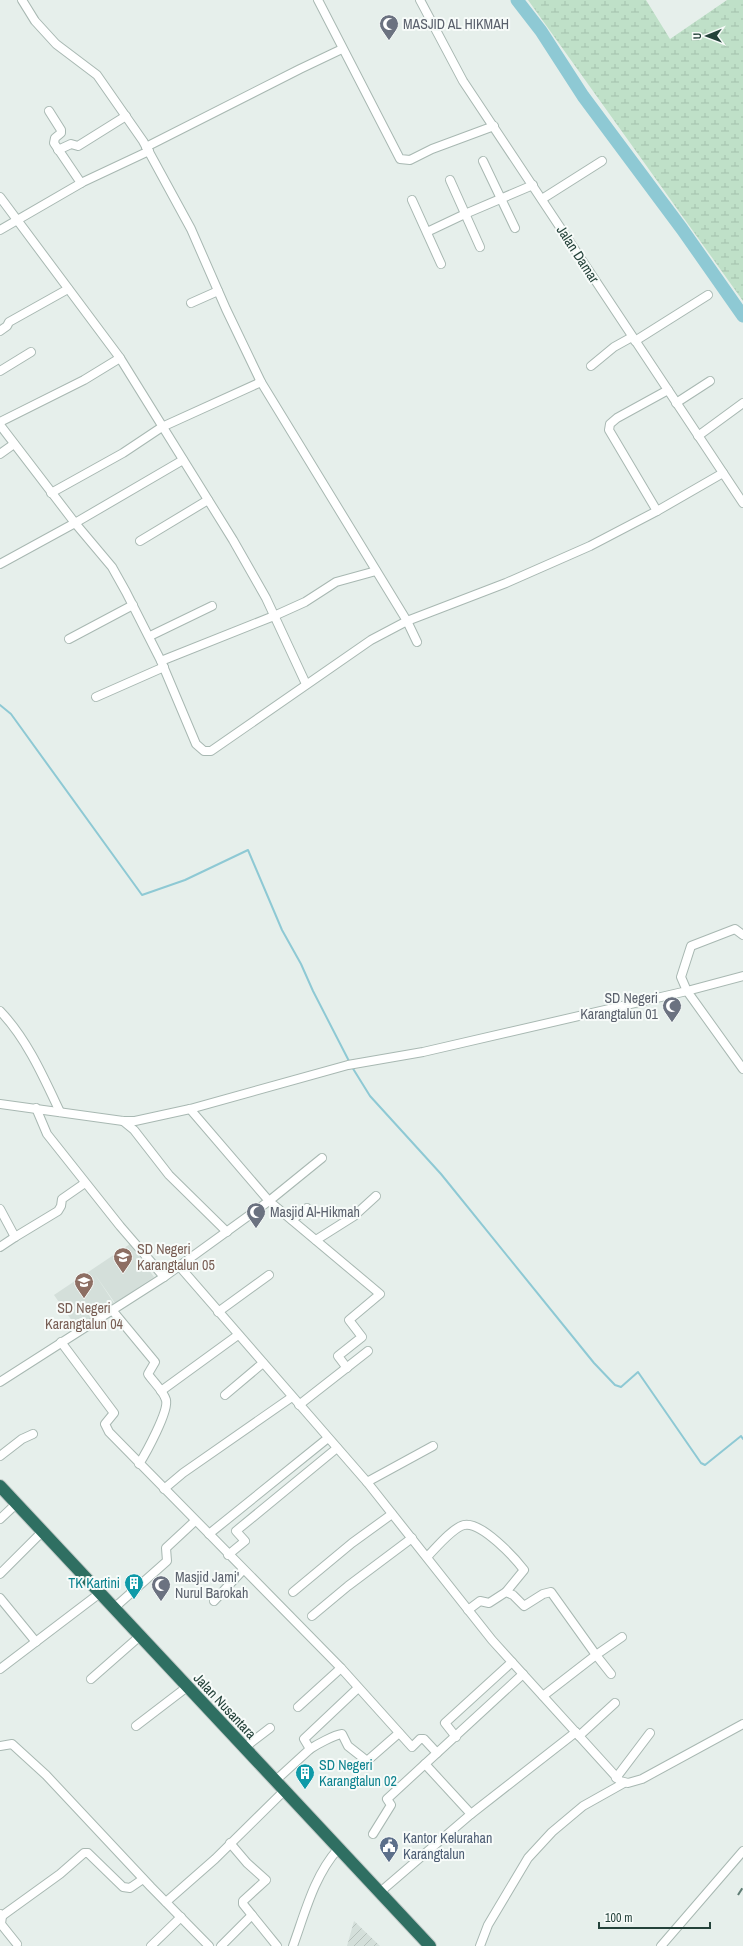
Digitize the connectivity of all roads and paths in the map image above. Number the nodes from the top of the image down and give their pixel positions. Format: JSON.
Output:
{"nodes":[{"id":1,"x":22,"y":0,"type":"edge"},
{"id":2,"x":318,"y":0,"type":"edge"},
{"id":3,"x":420,"y":0,"type":"edge"},
{"id":4,"x":342,"y":49,"type":"junction"},
{"id":5,"x":48,"y":111,"type":"dead end"},
{"id":6,"x":126,"y":116,"type":"junction"},
{"id":7,"x":494,"y":126,"type":"junction"},
{"id":8,"x":147,"y":149,"type":"junction"},
{"id":9,"x":58,"y":150,"type":"junction"},
{"id":10,"x":483,"y":161,"type":"dead end"},
{"id":11,"x":602,"y":161,"type":"dead end"},
{"id":12,"x":450,"y":180,"type":"dead end"},
{"id":13,"x":81,"y":183,"type":"junction"},
{"id":14,"x":533,"y":185,"type":"junction"},
{"id":15,"x":0,"y":197,"type":"edge"},
{"id":16,"x":501,"y":198,"type":"junction"},
{"id":17,"x":542,"y":199,"type":"junction"},
{"id":18,"x":412,"y":200,"type":"dead end"},
{"id":19,"x":465,"y":214,"type":"junction"},
{"id":20,"x":17,"y":220,"type":"junction"},
{"id":21,"x":515,"y":228,"type":"dead end"},
{"id":22,"x":0,"y":230,"type":"edge"},
{"id":23,"x":427,"y":232,"type":"junction"},
{"id":24,"x":480,"y":247,"type":"dead end"},
{"id":25,"x":442,"y":264,"type":"dead end"},
{"id":26,"x":68,"y":289,"type":"junction"},
{"id":27,"x":218,"y":291,"type":"junction"},
{"id":28,"x":708,"y":295,"type":"dead end"},
{"id":29,"x":191,"y":303,"type":"dead end"},
{"id":30,"x":0,"y":331,"type":"edge"},
{"id":31,"x":633,"y":339,"type":"junction"},
{"id":32,"x":31,"y":352,"type":"dead end"},
{"id":33,"x":120,"y":358,"type":"junction"},
{"id":34,"x":592,"y":366,"type":"dead end"},
{"id":35,"x":0,"y":371,"type":"edge"},
{"id":36,"x":710,"y":381,"type":"dead end"},
{"id":37,"x":261,"y":382,"type":"junction"},
{"id":38,"x":668,"y":390,"type":"junction"},
{"id":39,"x":676,"y":403,"type":"junction"},
{"id":40,"x":743,"y":403,"type":"edge"},
{"id":41,"x":0,"y":424,"type":"edge"},
{"id":42,"x":162,"y":427,"type":"junction"},
{"id":43,"x":698,"y":436,"type":"junction"},
{"id":44,"x":14,"y":444,"type":"junction"},
{"id":45,"x":0,"y":454,"type":"edge"},
{"id":46,"x":183,"y":460,"type":"junction"},
{"id":47,"x":723,"y":473,"type":"junction"},
{"id":48,"x":51,"y":493,"type":"junction"},
{"id":49,"x":208,"y":500,"type":"junction"},
{"id":50,"x":743,"y":503,"type":"edge"},
{"id":51,"x":657,"y":511,"type":"junction"},
{"id":52,"x":75,"y":523,"type":"junction"},
{"id":53,"x":140,"y":541,"type":"dead end"},
{"id":54,"x":0,"y":564,"type":"edge"},
{"id":55,"x":376,"y":571,"type":"junction"},
{"id":56,"x":133,"y":605,"type":"junction"},
{"id":57,"x":212,"y":606,"type":"dead end"},
{"id":58,"x":274,"y":616,"type":"junction"},
{"id":59,"x":407,"y":621,"type":"junction"},
{"id":60,"x":150,"y":636,"type":"junction"},
{"id":61,"x":69,"y":639,"type":"dead end"},
{"id":62,"x":417,"y":642,"type":"dead end"},
{"id":63,"x":162,"y":664,"type":"junction"},
{"id":64,"x":306,"y":684,"type":"junction"},
{"id":65,"x":96,"y":697,"type":"dead end"},
{"id":66,"x":743,"y":935,"type":"edge"},
{"id":67,"x":743,"y":976,"type":"edge"},
{"id":68,"x":687,"y":991,"type":"junction"},
{"id":69,"x":0,"y":1011,"type":"edge"},
{"id":70,"x":743,"y":1069,"type":"edge"},
{"id":71,"x":0,"y":1104,"type":"edge"},
{"id":72,"x":36,"y":1108,"type":"junction"},
{"id":73,"x":190,"y":1109,"type":"junction"},
{"id":74,"x":60,"y":1112,"type":"junction"},
{"id":75,"x":123,"y":1121,"type":"junction"},
{"id":76,"x":322,"y":1158,"type":"dead end"},
{"id":77,"x":86,"y":1184,"type":"junction"},
{"id":78,"x":376,"y":1196,"type":"dead end"},
{"id":79,"x":269,"y":1201,"type":"junction"},
{"id":80,"x":307,"y":1208,"type":"dead end"},
{"id":81,"x":0,"y":1209,"type":"edge"},
{"id":82,"x":292,"y":1220,"type":"junction"},
{"id":83,"x":226,"y":1232,"type":"junction"},
{"id":84,"x":15,"y":1237,"type":"junction"},
{"id":85,"x":316,"y":1240,"type":"junction"},
{"id":86,"x":0,"y":1247,"type":"edge"},
{"id":87,"x":180,"y":1266,"type":"junction"},
{"id":88,"x":269,"y":1275,"type":"dead end"},
{"id":89,"x":164,"y":1277,"type":"junction"},
{"id":90,"x":112,"y":1310,"type":"junction"},
{"id":91,"x":218,"y":1312,"type":"junction"},
{"id":92,"x":238,"y":1335,"type":"junction"},
{"id":93,"x":61,"y":1342,"type":"junction"},
{"id":94,"x":368,"y":1351,"type":"dead end"},
{"id":95,"x":263,"y":1363,"type":"junction"},
{"id":96,"x":347,"y":1368,"type":"junction"},
{"id":97,"x":0,"y":1382,"type":"edge"},
{"id":98,"x":161,"y":1390,"type":"junction"},
{"id":99,"x":225,"y":1395,"type":"dead end"},
{"id":100,"x":292,"y":1397,"type":"junction"},
{"id":101,"x":299,"y":1405,"type":"junction"},
{"id":102,"x":33,"y":1434,"type":"dead end"},
{"id":103,"x":328,"y":1438,"type":"junction"},
{"id":104,"x":433,"y":1446,"type":"dead end"},
{"id":105,"x":337,"y":1448,"type":"junction"},
{"id":106,"x":0,"y":1456,"type":"edge"},
{"id":107,"x":139,"y":1464,"type":"junction"},
{"id":108,"x":367,"y":1482,"type":"junction"},
{"id":109,"x":0,"y":1486,"type":"edge"},
{"id":110,"x":164,"y":1489,"type":"junction"},
{"id":111,"x":16,"y":1504,"type":"junction"},
{"id":112,"x":392,"y":1514,"type":"junction"},
{"id":113,"x":0,"y":1519,"type":"edge"},
{"id":114,"x":195,"y":1521,"type":"junction"},
{"id":115,"x":42,"y":1532,"type":"junction"},
{"id":116,"x":209,"y":1534,"type":"junction"},
{"id":117,"x":412,"y":1538,"type":"junction"},
{"id":118,"x":228,"y":1555,"type":"junction"},
{"id":119,"x":426,"y":1557,"type":"junction"},
{"id":120,"x":243,"y":1570,"type":"junction"},
{"id":121,"x":0,"y":1574,"type":"edge"},
{"id":122,"x":293,"y":1592,"type":"dead end"},
{"id":123,"x":506,"y":1592,"type":"junction"},
{"id":124,"x":100,"y":1593,"type":"junction"},
{"id":125,"x":0,"y":1598,"type":"edge"},
{"id":126,"x":214,"y":1601,"type":"dead end"},
{"id":127,"x":114,"y":1608,"type":"junction"},
{"id":128,"x":468,"y":1610,"type":"junction"},
{"id":129,"x":312,"y":1616,"type":"dead end"},
{"id":130,"x":140,"y":1636,"type":"junction"},
{"id":131,"x":622,"y":1637,"type":"dead end"},
{"id":132,"x":36,"y":1642,"type":"junction"},
{"id":133,"x":596,"y":1655,"type":"junction"},
{"id":134,"x":512,"y":1662,"type":"junction"},
{"id":135,"x":341,"y":1668,"type":"junction"},
{"id":136,"x":0,"y":1670,"type":"edge"},
{"id":137,"x":523,"y":1674,"type":"junction"},
{"id":138,"x":611,"y":1674,"type":"dead end"},
{"id":139,"x":90,"y":1679,"type":"dead end"},
{"id":140,"x":187,"y":1687,"type":"junction"},
{"id":141,"x":358,"y":1688,"type":"junction"},
{"id":142,"x":543,"y":1696,"type":"junction"},
{"id":143,"x":615,"y":1703,"type":"dead end"},
{"id":144,"x":298,"y":1707,"type":"dead end"},
{"id":145,"x":743,"y":1724,"type":"edge"},
{"id":146,"x":136,"y":1726,"type":"dead end"},
{"id":147,"x":270,"y":1728,"type":"dead end"},
{"id":148,"x":399,"y":1733,"type":"junction"},
{"id":149,"x":650,"y":1733,"type":"dead end"},
{"id":150,"x":577,"y":1734,"type":"junction"},
{"id":151,"x":456,"y":1737,"type":"junction"},
{"id":152,"x":0,"y":1746,"type":"edge"},
{"id":153,"x":244,"y":1748,"type":"junction"},
{"id":154,"x":310,"y":1749,"type":"junction"},
{"id":155,"x":437,"y":1753,"type":"junction"},
{"id":156,"x":426,"y":1764,"type":"junction"},
{"id":157,"x":616,"y":1778,"type":"junction"},
{"id":158,"x":275,"y":1781,"type":"junction"},
{"id":159,"x":624,"y":1783,"type":"junction"},
{"id":160,"x":284,"y":1791,"type":"junction"},
{"id":161,"x":471,"y":1814,"type":"junction"},
{"id":162,"x":373,"y":1834,"type":"dead end"},
{"id":163,"x":230,"y":1843,"type":"junction"},
{"id":164,"x":338,"y":1848,"type":"junction"},
{"id":165,"x":743,"y":1850,"type":"edge"},
{"id":166,"x":143,"y":1879,"type":"junction"},
{"id":167,"x":379,"y":1893,"type":"junction"},
{"id":168,"x":166,"y":1902,"type":"junction"},
{"id":169,"x":1,"y":1915,"type":"edge"},
{"id":170,"x":252,"y":1915,"type":"junction"},
{"id":171,"x":181,"y":1917,"type":"junction"},
{"id":172,"x":17,"y":1944,"type":"dead end"},
{"id":173,"x":205,"y":1945,"type":"edge"},
{"id":174,"x":151,"y":1946,"type":"edge"},
{"id":175,"x":221,"y":1946,"type":"edge"},
{"id":176,"x":277,"y":1946,"type":"edge"},
{"id":177,"x":293,"y":1946,"type":"edge"},
{"id":178,"x":430,"y":1946,"type":"edge"},
{"id":179,"x":480,"y":1946,"type":"edge"},
{"id":180,"x":661,"y":1946,"type":"edge"}],
"edges":[{"from":1,"to":6,"type":"street"},
{"from":2,"to":4,"type":"street"},
{"from":3,"to":7,"type":"street","name":"Jalan Damar"},
{"from":4,"to":7,"type":"street"},
{"from":4,"to":8,"type":"street"},
{"from":5,"to":9,"type":"street"},
{"from":6,"to":8,"type":"street"},
{"from":6,"to":9,"type":"street"},
{"from":7,"to":14,"type":"street","name":"Jalan Damar"},
{"from":8,"to":13,"type":"street"},
{"from":8,"to":27,"type":"street"},
{"from":9,"to":13,"type":"street"},
{"from":10,"to":16,"type":"street"},
{"from":11,"to":17,"type":"street"},
{"from":12,"to":19,"type":"street"},
{"from":13,"to":20,"type":"street"},
{"from":14,"to":16,"type":"street"},
{"from":14,"to":17,"type":"street","name":"Jalan Damar"},
{"from":15,"to":20,"type":"street"},
{"from":16,"to":19,"type":"street"},
{"from":16,"to":21,"type":"street"},
{"from":17,"to":31,"type":"street","name":"Jalan Damar"},
{"from":18,"to":23,"type":"street"},
{"from":19,"to":23,"type":"street"},
{"from":19,"to":24,"type":"street"},
{"from":20,"to":22,"type":"street"},
{"from":20,"to":26,"type":"street"},
{"from":23,"to":25,"type":"street"},
{"from":26,"to":30,"type":"street"},
{"from":26,"to":33,"type":"street"},
{"from":27,"to":29,"type":"street"},
{"from":27,"to":37,"type":"street"},
{"from":28,"to":31,"type":"street"},
{"from":31,"to":34,"type":"street"},
{"from":31,"to":38,"type":"street","name":"Jalan Damar"},
{"from":32,"to":35,"type":"street"},
{"from":33,"to":41,"type":"street"},
{"from":33,"to":42,"type":"street"},
{"from":36,"to":39,"type":"street"},
{"from":37,"to":42,"type":"street"},
{"from":37,"to":55,"type":"street"},
{"from":38,"to":39,"type":"street","name":"Jalan Damar"},
{"from":38,"to":51,"type":"street"},
{"from":39,"to":43,"type":"street","name":"Jalan Damar"},
{"from":40,"to":43,"type":"street"},
{"from":41,"to":44,"type":"street"},
{"from":42,"to":46,"type":"street"},
{"from":42,"to":48,"type":"street"},
{"from":43,"to":47,"type":"street","name":"Jalan Damar"},
{"from":44,"to":45,"type":"street"},
{"from":44,"to":48,"type":"street"},
{"from":46,"to":49,"type":"street"},
{"from":46,"to":52,"type":"street"},
{"from":47,"to":50,"type":"street","name":"Jalan Damar"},
{"from":47,"to":51,"type":"street"},
{"from":48,"to":52,"type":"street"},
{"from":49,"to":53,"type":"street"},
{"from":49,"to":58,"type":"street"},
{"from":51,"to":59,"type":"street"},
{"from":52,"to":54,"type":"street"},
{"from":52,"to":56,"type":"street"},
{"from":55,"to":58,"type":"street"},
{"from":55,"to":59,"type":"street"},
{"from":56,"to":60,"type":"street"},
{"from":56,"to":61,"type":"street"},
{"from":57,"to":60,"type":"street"},
{"from":58,"to":63,"type":"street"},
{"from":58,"to":64,"type":"street"},
{"from":59,"to":62,"type":"street"},
{"from":59,"to":64,"type":"street"},
{"from":60,"to":63,"type":"street"},
{"from":63,"to":64,"type":"street"},
{"from":63,"to":65,"type":"street"},
{"from":66,"to":68,"type":"street"},
{"from":67,"to":68,"type":"street"},
{"from":68,"to":70,"type":"street"},
{"from":68,"to":73,"type":"street"},
{"from":69,"to":74,"type":"street"},
{"from":71,"to":72,"type":"street"},
{"from":72,"to":74,"type":"street"},
{"from":72,"to":77,"type":"street"},
{"from":73,"to":75,"type":"street"},
{"from":73,"to":79,"type":"street"},
{"from":74,"to":75,"type":"street"},
{"from":75,"to":83,"type":"street"},
{"from":76,"to":79,"type":"street"},
{"from":77,"to":84,"type":"street"},
{"from":77,"to":89,"type":"street"},
{"from":78,"to":85,"type":"street"},
{"from":79,"to":82,"type":"street"},
{"from":79,"to":83,"type":"street"},
{"from":80,"to":82,"type":"street"},
{"from":81,"to":84,"type":"street"},
{"from":82,"to":85,"type":"street"},
{"from":83,"to":87,"type":"street"},
{"from":84,"to":86,"type":"street"},
{"from":85,"to":96,"type":"street"},
{"from":87,"to":89,"type":"street"},
{"from":87,"to":91,"type":"street"},
{"from":88,"to":91,"type":"street"},
{"from":89,"to":90,"type":"street"},
{"from":90,"to":93,"type":"street"},
{"from":90,"to":98,"type":"street"},
{"from":91,"to":92,"type":"street"},
{"from":92,"to":95,"type":"street"},
{"from":92,"to":98,"type":"street"},
{"from":93,"to":97,"type":"street"},
{"from":93,"to":107,"type":"street"},
{"from":94,"to":96,"type":"street"},
{"from":95,"to":99,"type":"street"},
{"from":95,"to":100,"type":"street"},
{"from":96,"to":101,"type":"street"},
{"from":98,"to":107,"type":"street"},
{"from":100,"to":101,"type":"street"},
{"from":100,"to":110,"type":"street"},
{"from":101,"to":103,"type":"street"},
{"from":102,"to":106,"type":"street"},
{"from":103,"to":105,"type":"street"},
{"from":103,"to":116,"type":"street"},
{"from":104,"to":108,"type":"street"},
{"from":105,"to":108,"type":"street"},
{"from":105,"to":118,"type":"street"},
{"from":107,"to":110,"type":"street"},
{"from":108,"to":112,"type":"street"},
{"from":109,"to":111,"type":"highway","name":"Jalan Nusantara"},
{"from":110,"to":114,"type":"street"},
{"from":111,"to":113,"type":"street"},
{"from":111,"to":115,"type":"highway","name":"Jalan Nusantara"},
{"from":112,"to":117,"type":"street"},
{"from":112,"to":122,"type":"street"},
{"from":114,"to":116,"type":"street"},
{"from":114,"to":127,"type":"street"},
{"from":115,"to":121,"type":"street"},
{"from":115,"to":124,"type":"highway","name":"Jalan Nusantara"},
{"from":116,"to":118,"type":"street"},
{"from":117,"to":119,"type":"street"},
{"from":117,"to":129,"type":"street"},
{"from":118,"to":120,"type":"street"},
{"from":119,"to":123,"type":"street"},
{"from":119,"to":128,"type":"street"},
{"from":120,"to":126,"type":"street"},
{"from":120,"to":135,"type":"street"},
{"from":123,"to":128,"type":"street"},
{"from":123,"to":133,"type":"street"},
{"from":124,"to":127,"type":"highway","name":"Jalan Nusantara"},
{"from":124,"to":132,"type":"street"},
{"from":125,"to":132,"type":"street"},
{"from":127,"to":130,"type":"highway","name":"Jalan Nusantara"},
{"from":128,"to":134,"type":"street"},
{"from":130,"to":139,"type":"street"},
{"from":130,"to":140,"type":"highway","name":"Jalan Nusantara"},
{"from":131,"to":133,"type":"street"},
{"from":132,"to":136,"type":"street"},
{"from":133,"to":138,"type":"street"},
{"from":133,"to":142,"type":"street"},
{"from":134,"to":137,"type":"street"},
{"from":134,"to":151,"type":"street"},
{"from":135,"to":141,"type":"street"},
{"from":135,"to":144,"type":"street"},
{"from":137,"to":142,"type":"street"},
{"from":137,"to":151,"type":"street"},
{"from":140,"to":146,"type":"street"},
{"from":140,"to":153,"type":"highway","name":"Jalan Nusantara"},
{"from":141,"to":148,"type":"street"},
{"from":141,"to":154,"type":"street"},
{"from":142,"to":150,"type":"street"},
{"from":143,"to":150,"type":"street"},
{"from":145,"to":159,"type":"street"},
{"from":147,"to":153,"type":"street"},
{"from":148,"to":154,"type":"street"},
{"from":148,"to":155,"type":"street"},
{"from":149,"to":157,"type":"street"},
{"from":150,"to":157,"type":"street"},
{"from":150,"to":161,"type":"street"},
{"from":151,"to":155,"type":"street"},
{"from":152,"to":166,"type":"street"},
{"from":153,"to":158,"type":"highway","name":"Jalan Nusantara"},
{"from":154,"to":158,"type":"street"},
{"from":155,"to":156,"type":"street"},
{"from":156,"to":161,"type":"street"},
{"from":156,"to":162,"type":"street"},
{"from":157,"to":159,"type":"street"},
{"from":158,"to":160,"type":"highway","name":"Jalan Nusantara"},
{"from":159,"to":179,"type":"street"},
{"from":160,"to":163,"type":"street"},
{"from":160,"to":164,"type":"highway","name":"Jalan Nusantara"},
{"from":161,"to":167,"type":"street"},
{"from":163,"to":168,"type":"street"},
{"from":163,"to":170,"type":"street"},
{"from":164,"to":167,"type":"highway","name":"Jalan Nusantara"},
{"from":164,"to":177,"type":"street"},
{"from":165,"to":180,"type":"street"},
{"from":166,"to":168,"type":"street"},
{"from":166,"to":169,"type":"street"},
{"from":167,"to":178,"type":"highway","name":"Jalan Nusantara"},
{"from":168,"to":171,"type":"street"},
{"from":169,"to":172,"type":"street"},
{"from":170,"to":175,"type":"street"},
{"from":170,"to":176,"type":"street"},
{"from":171,"to":173,"type":"street"},
{"from":171,"to":174,"type":"street"}]}
